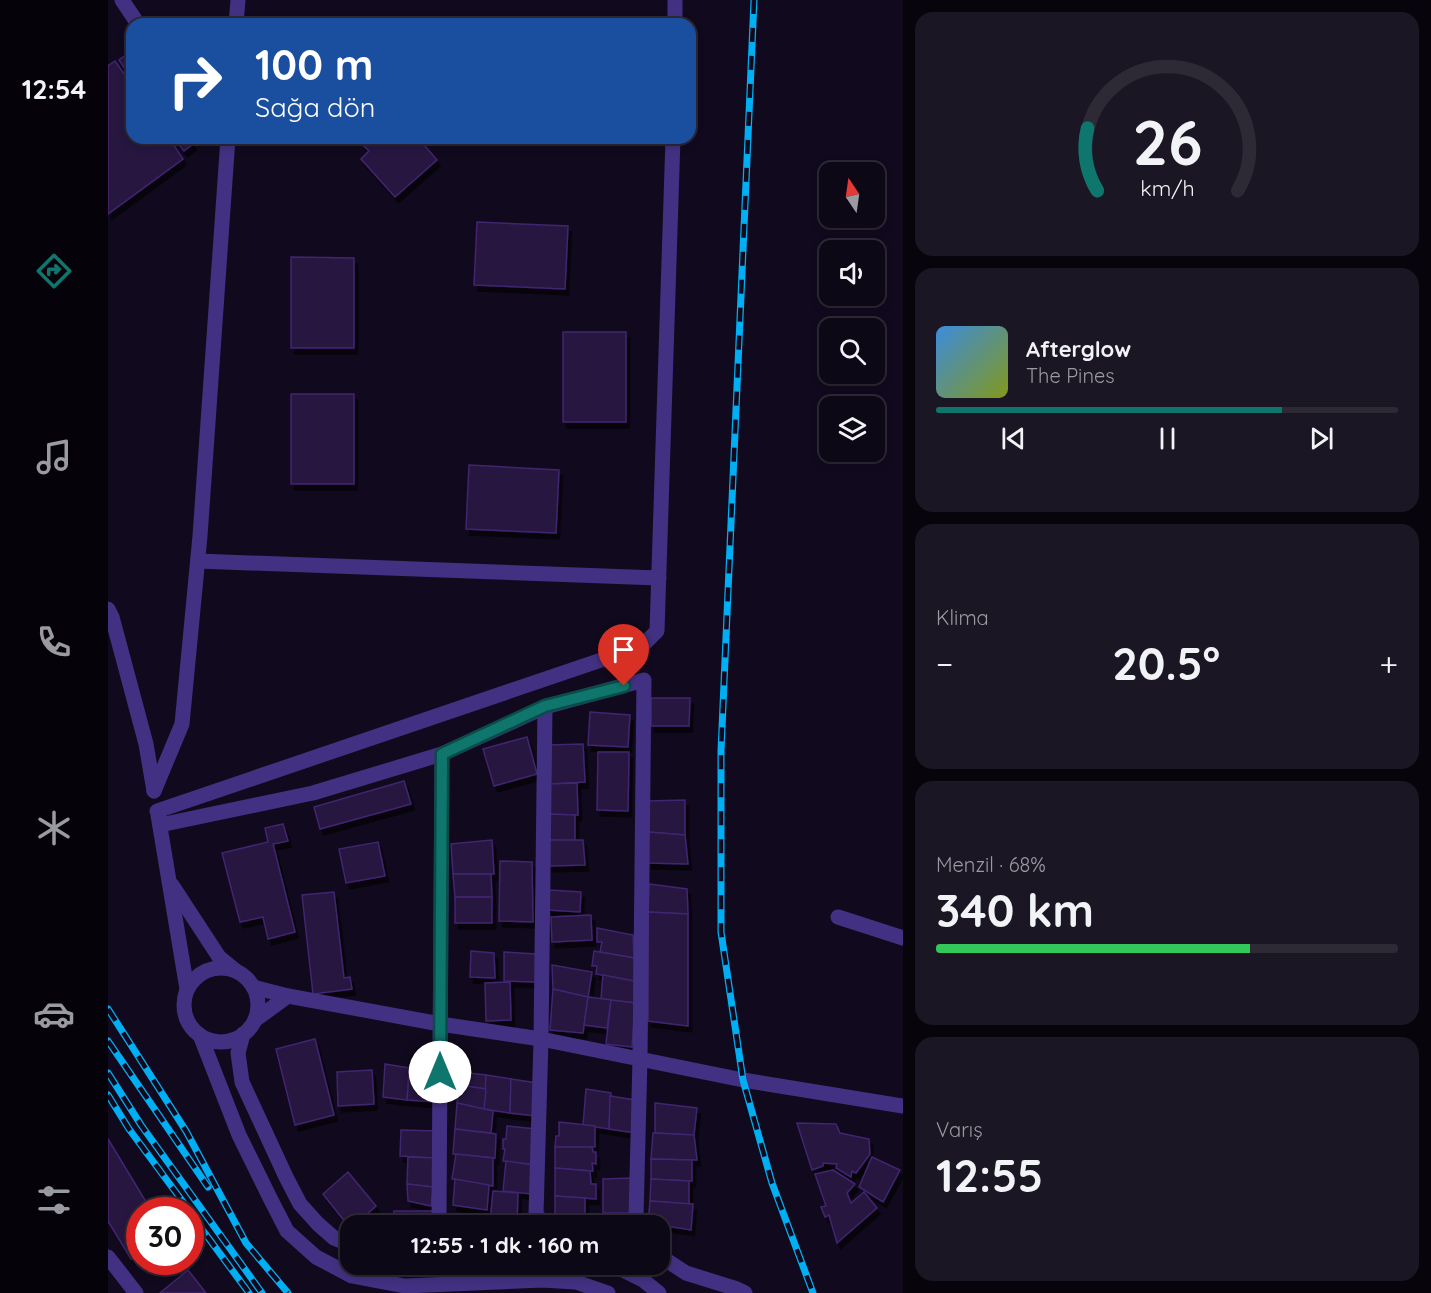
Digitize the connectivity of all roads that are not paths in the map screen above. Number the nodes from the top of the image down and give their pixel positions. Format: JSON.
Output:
{"nodes":[{"id":1,"x":122,"y":0,"type":"edge"},
{"id":2,"x":238,"y":0,"type":"edge"},
{"id":3,"x":675,"y":0,"type":"edge"},
{"id":4,"x":134,"y":18,"type":"edge"},
{"id":5,"x":236,"y":18,"type":"edge"},
{"id":6,"x":675,"y":18,"type":"edge"},
{"id":7,"x":228,"y":144,"type":"edge"},
{"id":8,"x":673,"y":144,"type":"edge"},
{"id":9,"x":198,"y":561,"type":"junction"},
{"id":10,"x":659,"y":578,"type":"junction"},
{"id":11,"x":108,"y":609,"type":"edge"},
{"id":12,"x":545,"y":706,"type":"junction"},
{"id":13,"x":442,"y":754,"type":"junction"},
{"id":14,"x":154,"y":791,"type":"junction"},
{"id":15,"x":158,"y":818,"type":"junction"},
{"id":16,"x":169,"y":880,"type":"junction"},
{"id":17,"x":838,"y":917,"type":"dead end"},
{"id":18,"x":903,"y":938,"type":"edge"},
{"id":19,"x":236,"y":971,"type":"junction"},
{"id":20,"x":253,"y":987,"type":"junction"},
{"id":21,"x":187,"y":989,"type":"junction"},
{"id":22,"x":288,"y":996,"type":"junction"},
{"id":23,"x":255,"y":1020,"type":"junction"},
{"id":24,"x":440,"y":1024,"type":"junction"},
{"id":25,"x":243,"y":1034,"type":"junction"},
{"id":26,"x":200,"y":1035,"type":"junction"},
{"id":27,"x":541,"y":1039,"type":"junction"},
{"id":28,"x":640,"y":1058,"type":"junction"},
{"id":29,"x":903,"y":1106,"type":"edge"},
{"id":30,"x":439,"y":1215,"type":"edge"},
{"id":31,"x":537,"y":1215,"type":"edge"},
{"id":32,"x":636,"y":1215,"type":"edge"},
{"id":33,"x":340,"y":1240,"type":"edge"},
{"id":34,"x":108,"y":1257,"type":"edge"},
{"id":35,"x":670,"y":1263,"type":"edge"},
{"id":36,"x":633,"y":1275,"type":"edge"},
{"id":37,"x":136,"y":1293,"type":"edge"},
{"id":38,"x":608,"y":1293,"type":"edge"},
{"id":39,"x":659,"y":1293,"type":"edge"},
{"id":40,"x":746,"y":1293,"type":"edge"}],
"edges":[{"from":1,"to":4,"type":"street"},
{"from":2,"to":5,"type":"street"},
{"from":3,"to":6,"type":"street"},
{"from":7,"to":9,"type":"street"},
{"from":8,"to":10,"type":"street"},
{"from":9,"to":10,"type":"street"},
{"from":9,"to":14,"type":"street"},
{"from":10,"to":15,"type":"street"},
{"from":11,"to":14,"type":"street"},
{"from":12,"to":13,"type":"street"},
{"from":12,"to":27,"type":"street"},
{"from":12,"to":28,"type":"street"},
{"from":13,"to":15,"type":"street"},
{"from":13,"to":24,"type":"street"},
{"from":14,"to":15,"type":"street"},
{"from":15,"to":16,"type":"street"},
{"from":16,"to":19,"type":"street"},
{"from":16,"to":21,"type":"street"},
{"from":17,"to":18,"type":"street"},
{"from":19,"to":20,"type":"street"},
{"from":19,"to":21,"type":"street"},
{"from":20,"to":22,"type":"street"},
{"from":20,"to":23,"type":"street"},
{"from":21,"to":26,"type":"street"},
{"from":22,"to":23,"type":"street"},
{"from":22,"to":24,"type":"street"},
{"from":23,"to":25,"type":"street"},
{"from":24,"to":27,"type":"street"},
{"from":24,"to":30,"type":"street"},
{"from":25,"to":26,"type":"street"},
{"from":25,"to":33,"type":"street"},
{"from":26,"to":38,"type":"street"},
{"from":27,"to":28,"type":"street"},
{"from":27,"to":31,"type":"street"},
{"from":28,"to":29,"type":"street"},
{"from":28,"to":32,"type":"street"},
{"from":34,"to":37,"type":"street"},
{"from":35,"to":40,"type":"street"},
{"from":36,"to":39,"type":"street"}]}
